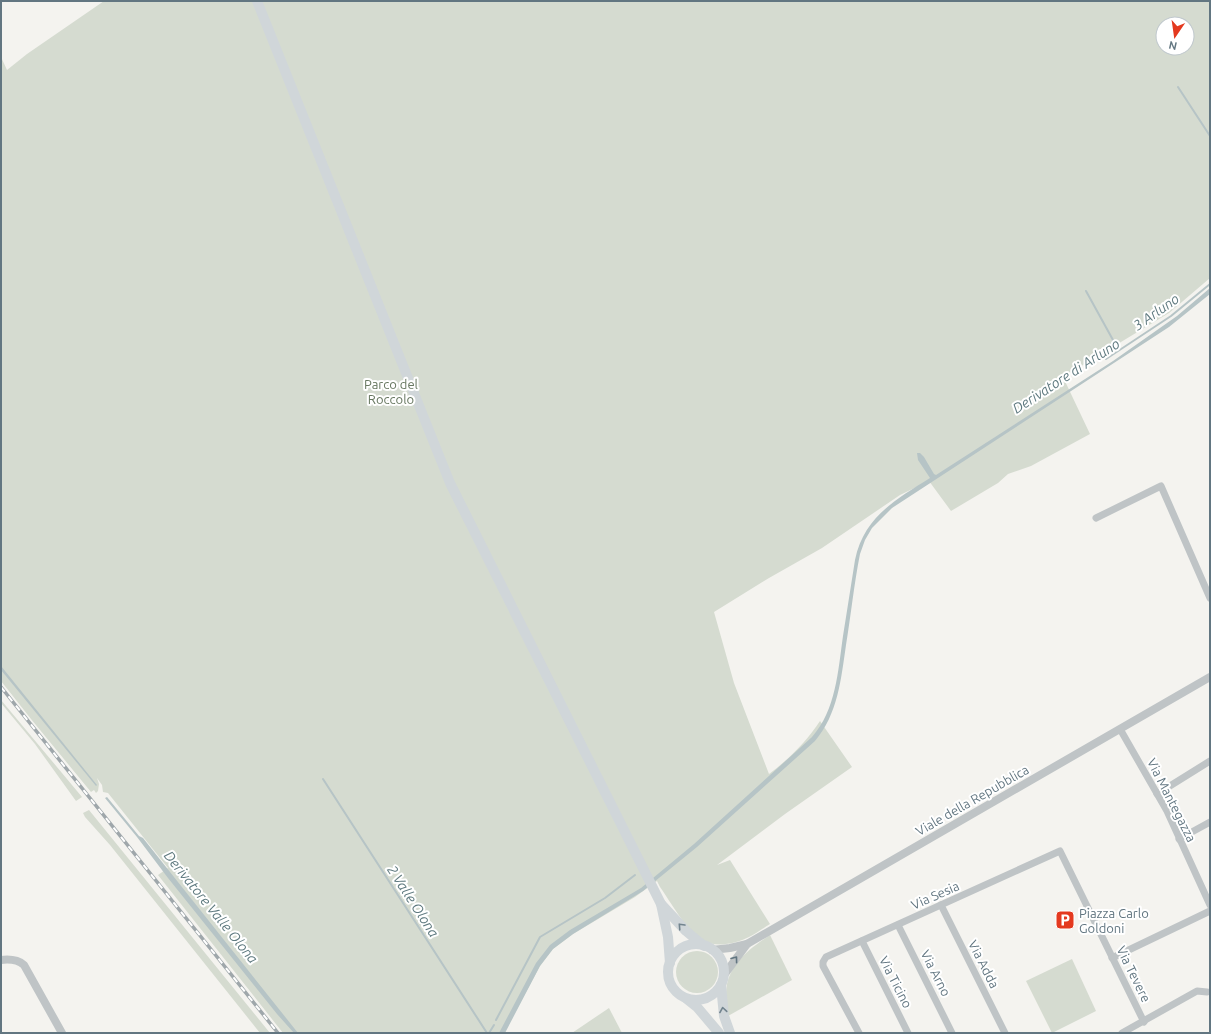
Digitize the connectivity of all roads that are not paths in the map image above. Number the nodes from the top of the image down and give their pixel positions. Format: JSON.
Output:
{"nodes":[{"id":1,"x":257,"y":1,"type":"edge"},
{"id":2,"x":1096,"y":518,"type":"dead end"},
{"id":3,"x":1210,"y":598,"type":"edge"},
{"id":4,"x":1210,"y":677,"type":"edge"},
{"id":5,"x":1120,"y":729,"type":"junction"},
{"id":6,"x":1210,"y":761,"type":"edge"},
{"id":7,"x":1157,"y":794,"type":"junction"},
{"id":8,"x":1210,"y":822,"type":"edge"},
{"id":9,"x":1179,"y":839,"type":"junction"},
{"id":10,"x":1060,"y":852,"type":"joint"},
{"id":11,"x":661,"y":904,"type":"junction"},
{"id":12,"x":941,"y":905,"type":"junction"},
{"id":13,"x":1210,"y":905,"type":"edge"},
{"id":14,"x":1210,"y":911,"type":"edge"},
{"id":15,"x":898,"y":925,"type":"junction"},
{"id":16,"x":862,"y":941,"type":"junction"},
{"id":17,"x":747,"y":944,"type":"junction"},
{"id":18,"x":708,"y":948,"type":"junction"},
{"id":19,"x":1112,"y":958,"type":"junction"},
{"id":20,"x":1,"y":960,"type":"edge"},
{"id":21,"x":670,"y":962,"type":"junction"},
{"id":22,"x":722,"y":980,"type":"junction"},
{"id":23,"x":1207,"y":992,"type":"dead end"},
{"id":24,"x":685,"y":998,"type":"junction"},
{"id":25,"x":1144,"y":1022,"type":"junction"},
{"id":26,"x":62,"y":1033,"type":"edge"},
{"id":27,"x":719,"y":1033,"type":"edge"},
{"id":28,"x":730,"y":1033,"type":"edge"},
{"id":29,"x":859,"y":1033,"type":"edge"},
{"id":30,"x":908,"y":1033,"type":"edge"},
{"id":31,"x":952,"y":1033,"type":"edge"},
{"id":32,"x":1005,"y":1033,"type":"edge"},
{"id":33,"x":1122,"y":1033,"type":"edge"}],
"edges":[{"from":1,"to":11,"type":"main road"},
{"from":2,"to":3,"type":"street"},
{"from":4,"to":5,"type":"street","name":"Viale della Repubblica"},
{"from":5,"to":7,"type":"street","name":"Via Mantegazza"},
{"from":5,"to":17,"type":"street","name":"Viale della Repubblica"},
{"from":6,"to":7,"type":"street"},
{"from":7,"to":9,"type":"street","name":"Via Mantegazza"},
{"from":8,"to":9,"type":"street"},
{"from":9,"to":13,"type":"street","name":"Via Mantegazza"},
{"from":10,"to":12,"type":"street","name":"Via Sesia"},
{"from":10,"to":19,"type":"street","name":"Via Tevere"},
{"from":18,"to":11,"type":"main road","one_way":true},
{"from":11,"to":21,"type":"main road"},
{"from":12,"to":15,"type":"street","name":"Via Sesia"},
{"from":12,"to":32,"type":"street","name":"Via Adda"},
{"from":14,"to":19,"type":"street"},
{"from":15,"to":16,"type":"street","name":"Via Sesia"},
{"from":15,"to":31,"type":"street","name":"Via Arno"},
{"from":16,"to":29,"type":"street","name":"Via Sesia"},
{"from":16,"to":30,"type":"street","name":"Via Ticino"},
{"from":17,"to":18,"type":"street"},
{"from":22,"to":17,"type":"street","one_way":true},
{"from":18,"to":21,"type":"main road"},
{"from":18,"to":22,"type":"main road"},
{"from":19,"to":25,"type":"street","name":"Via Tevere"},
{"from":20,"to":26,"type":"street"},
{"from":21,"to":24,"type":"main road"},
{"from":22,"to":24,"type":"main road"},
{"from":28,"to":22,"type":"main road","one_way":true},
{"from":23,"to":25,"type":"street"},
{"from":24,"to":27,"type":"main road"},
{"from":25,"to":33,"type":"street"}]}
